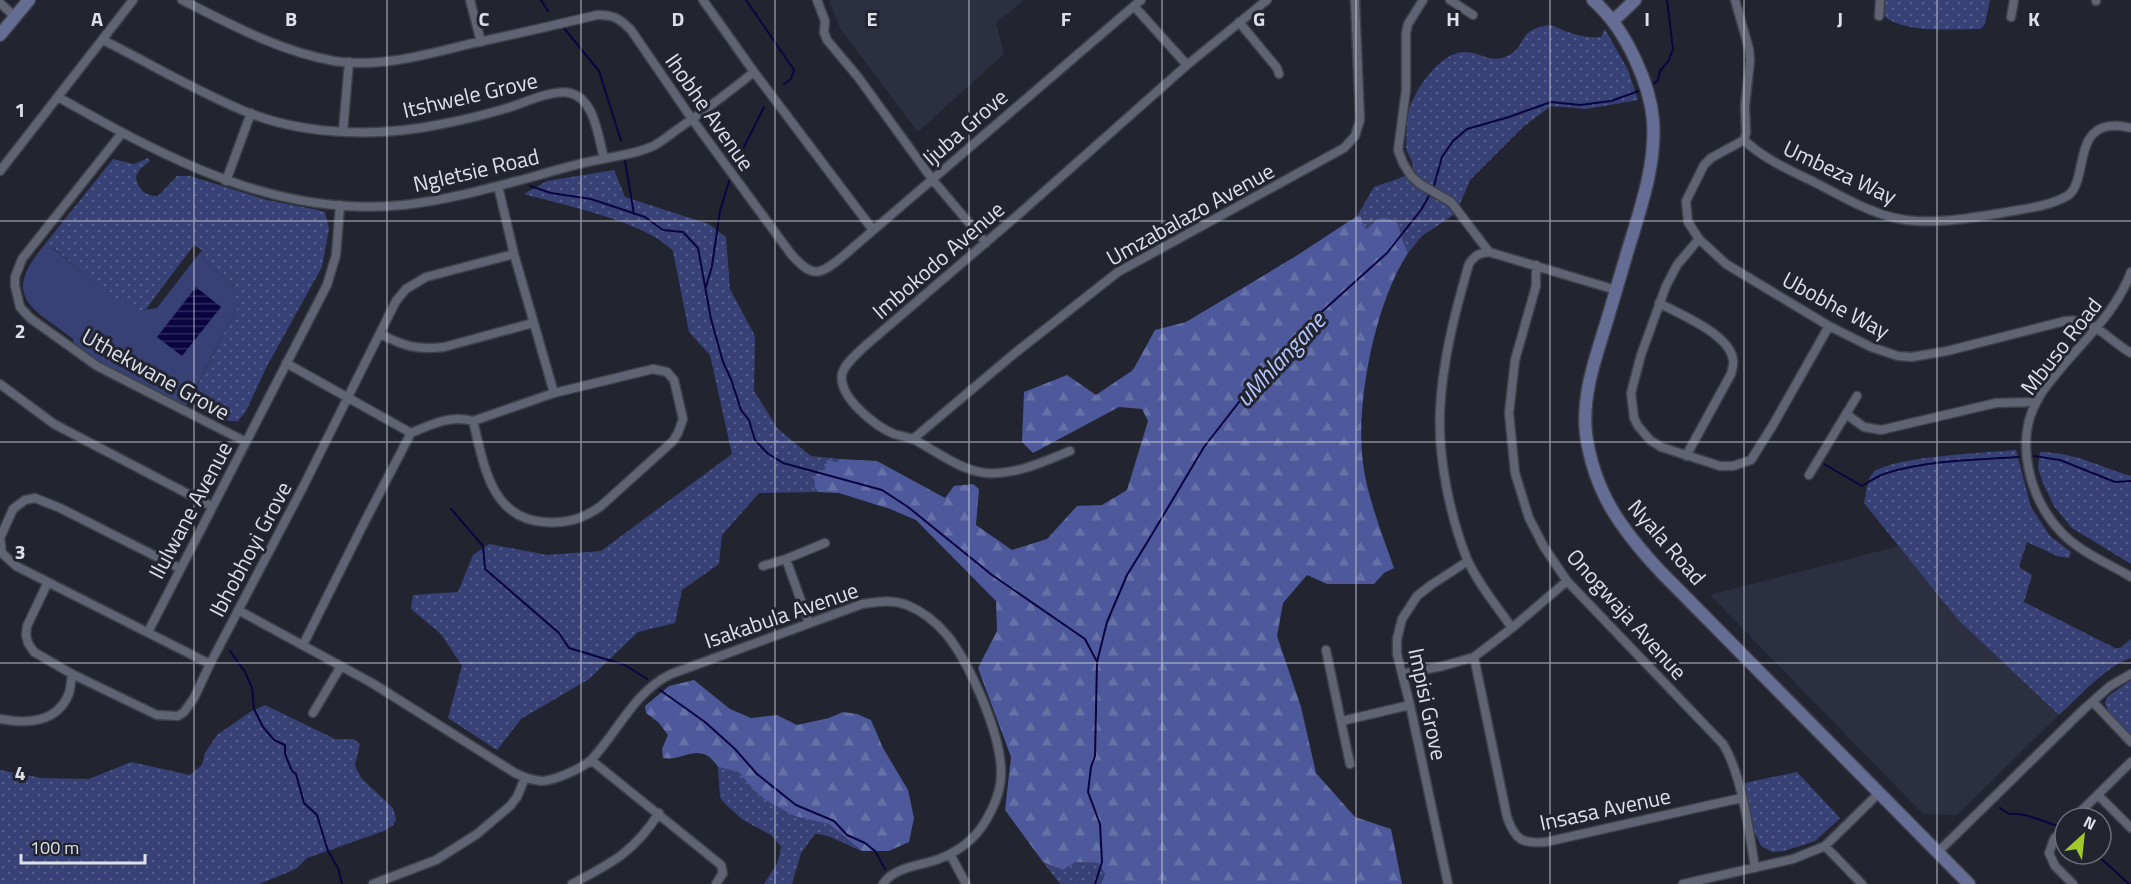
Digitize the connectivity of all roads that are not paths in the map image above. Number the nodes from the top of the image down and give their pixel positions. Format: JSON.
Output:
{"nodes":[{"id":1,"x":29,"y":0,"type":"edge"},
{"id":2,"x":133,"y":0,"type":"edge"},
{"id":3,"x":182,"y":0,"type":"edge"},
{"id":4,"x":470,"y":0,"type":"edge"},
{"id":5,"x":702,"y":0,"type":"edge"},
{"id":6,"x":817,"y":0,"type":"edge"},
{"id":7,"x":1266,"y":0,"type":"edge"},
{"id":8,"x":1355,"y":0,"type":"edge"},
{"id":9,"x":1423,"y":0,"type":"edge"},
{"id":10,"x":1450,"y":0,"type":"edge"},
{"id":11,"x":1593,"y":0,"type":"edge"},
{"id":12,"x":1635,"y":0,"type":"edge"},
{"id":13,"x":1735,"y":0,"type":"edge"},
{"id":14,"x":1880,"y":0,"type":"edge"},
{"id":15,"x":2014,"y":0,"type":"edge"},
{"id":16,"x":0,"y":3,"type":"edge"},
{"id":17,"x":1137,"y":3,"type":"edge"},
{"id":18,"x":1473,"y":15,"type":"dead end"},
{"id":19,"x":15,"y":16,"type":"junction"},
{"id":20,"x":1879,"y":16,"type":"dead end"},
{"id":21,"x":2011,"y":17,"type":"dead end"},
{"id":22,"x":1612,"y":21,"type":"junction"},
{"id":23,"x":1239,"y":22,"type":"junction"},
{"id":24,"x":0,"y":35,"type":"edge"},
{"id":25,"x":103,"y":40,"type":"junction"},
{"id":26,"x":481,"y":42,"type":"junction"},
{"id":27,"x":349,"y":62,"type":"junction"},
{"id":28,"x":1187,"y":65,"type":"junction"},
{"id":29,"x":754,"y":72,"type":"junction"},
{"id":30,"x":1279,"y":74,"type":"dead end"},
{"id":31,"x":58,"y":97,"type":"junction"},
{"id":32,"x":251,"y":113,"type":"junction"},
{"id":33,"x":692,"y":119,"type":"junction"},
{"id":34,"x":2131,"y":128,"type":"edge"},
{"id":35,"x":343,"y":131,"type":"junction"},
{"id":36,"x":122,"y":133,"type":"junction"},
{"id":37,"x":1744,"y":140,"type":"junction"},
{"id":38,"x":604,"y":158,"type":"junction"},
{"id":39,"x":0,"y":171,"type":"edge"},
{"id":40,"x":932,"y":179,"type":"junction"},
{"id":41,"x":226,"y":181,"type":"junction"},
{"id":42,"x":498,"y":186,"type":"junction"},
{"id":43,"x":340,"y":205,"type":"junction"},
{"id":44,"x":873,"y":230,"type":"junction"},
{"id":45,"x":1699,"y":239,"type":"junction"},
{"id":46,"x":986,"y":243,"type":"junction"},
{"id":47,"x":1488,"y":252,"type":"junction"},
{"id":48,"x":514,"y":254,"type":"junction"},
{"id":49,"x":1536,"y":265,"type":"junction"},
{"id":50,"x":810,"y":272,"type":"joint"},
{"id":51,"x":2131,"y":272,"type":"edge"},
{"id":52,"x":1616,"y":290,"type":"junction"},
{"id":53,"x":1659,"y":303,"type":"junction"},
{"id":54,"x":533,"y":323,"type":"junction"},
{"id":55,"x":1828,"y":326,"type":"junction"},
{"id":56,"x":2097,"y":327,"type":"junction"},
{"id":57,"x":380,"y":334,"type":"junction"},
{"id":58,"x":2131,"y":352,"type":"edge"},
{"id":59,"x":286,"y":363,"type":"junction"},
{"id":60,"x":0,"y":384,"type":"edge"},
{"id":61,"x":554,"y":393,"type":"junction"},
{"id":62,"x":1857,"y":396,"type":"dead end"},
{"id":63,"x":348,"y":397,"type":"junction"},
{"id":64,"x":2036,"y":402,"type":"junction"},
{"id":65,"x":1846,"y":414,"type":"junction"},
{"id":66,"x":473,"y":421,"type":"junction"},
{"id":67,"x":411,"y":433,"type":"junction"},
{"id":68,"x":913,"y":439,"type":"junction"},
{"id":69,"x":246,"y":442,"type":"junction"},
{"id":70,"x":1070,"y":451,"type":"dead end"},
{"id":71,"x":1686,"y":456,"type":"junction"},
{"id":72,"x":1809,"y":475,"type":"dead end"},
{"id":73,"x":212,"y":506,"type":"junction"},
{"id":74,"x":825,"y":543,"type":"dead end"},
{"id":75,"x":786,"y":559,"type":"junction"},
{"id":76,"x":1468,"y":561,"type":"junction"},
{"id":77,"x":763,"y":566,"type":"dead end"},
{"id":78,"x":179,"y":568,"type":"junction"},
{"id":79,"x":2131,"y":577,"type":"edge"},
{"id":80,"x":1567,"y":581,"type":"junction"},
{"id":81,"x":48,"y":582,"type":"junction"},
{"id":82,"x":238,"y":610,"type":"junction"},
{"id":83,"x":809,"y":623,"type":"junction"},
{"id":84,"x":1512,"y":628,"type":"junction"},
{"id":85,"x":148,"y":632,"type":"junction"},
{"id":86,"x":303,"y":645,"type":"junction"},
{"id":87,"x":1326,"y":650,"type":"dead end"},
{"id":88,"x":1474,"y":657,"type":"junction"},
{"id":89,"x":210,"y":664,"type":"junction"},
{"id":90,"x":340,"y":666,"type":"junction"},
{"id":91,"x":72,"y":674,"type":"junction"},
{"id":92,"x":1402,"y":674,"type":"junction"},
{"id":93,"x":2131,"y":674,"type":"edge"},
{"id":94,"x":2093,"y":702,"type":"junction"},
{"id":95,"x":1410,"y":705,"type":"junction"},
{"id":96,"x":313,"y":713,"type":"dead end"},
{"id":97,"x":0,"y":719,"type":"edge"},
{"id":98,"x":1342,"y":721,"type":"junction"},
{"id":99,"x":2131,"y":742,"type":"edge"},
{"id":100,"x":591,"y":760,"type":"junction"},
{"id":101,"x":2131,"y":762,"type":"edge"},
{"id":102,"x":1350,"y":764,"type":"dead end"},
{"id":103,"x":525,"y":778,"type":"junction"},
{"id":104,"x":1879,"y":793,"type":"junction"},
{"id":105,"x":2098,"y":795,"type":"junction"},
{"id":106,"x":1741,"y":798,"type":"junction"},
{"id":107,"x":2087,"y":806,"type":"edge"},
{"id":108,"x":659,"y":813,"type":"junction"},
{"id":109,"x":2131,"y":828,"type":"edge"},
{"id":110,"x":2053,"y":842,"type":"edge"},
{"id":111,"x":1825,"y":846,"type":"junction"},
{"id":112,"x":1938,"y":852,"type":"junction"},
{"id":113,"x":950,"y":854,"type":"junction"},
{"id":114,"x":2053,"y":862,"type":"edge"},
{"id":115,"x":2055,"y":866,"type":"edge"},
{"id":116,"x":1755,"y":868,"type":"junction"},
{"id":117,"x":373,"y":884,"type":"edge"},
{"id":118,"x":572,"y":884,"type":"edge"},
{"id":119,"x":716,"y":884,"type":"edge"},
{"id":120,"x":883,"y":884,"type":"edge"},
{"id":121,"x":966,"y":884,"type":"edge"},
{"id":122,"x":1448,"y":884,"type":"edge"},
{"id":123,"x":1683,"y":884,"type":"edge"},
{"id":124,"x":1862,"y":884,"type":"edge"},
{"id":125,"x":1969,"y":884,"type":"edge"},
{"id":126,"x":2073,"y":884,"type":"edge"}],
"edges":[{"from":1,"to":19,"type":"street"},
{"from":2,"to":25,"type":"street"},
{"from":3,"to":27,"type":"street","name":"Ihobhe Avenue"},
{"from":4,"to":26,"type":"street"},
{"from":5,"to":29,"type":"street"},
{"from":6,"to":40,"type":"street"},
{"from":7,"to":23,"type":"street","name":"Imbokodo Avenue"},
{"from":8,"to":68,"type":"street","name":"Umzabalazo Avenue"},
{"from":9,"to":47,"type":"street"},
{"from":10,"to":18,"type":"street"},
{"from":11,"to":22,"type":"street","name":"Nyala Road"},
{"from":12,"to":22,"type":"street"},
{"from":13,"to":37,"type":"street"},
{"from":14,"to":20,"type":"street"},
{"from":15,"to":21,"type":"street"},
{"from":16,"to":19,"type":"street"},
{"from":17,"to":28,"type":"street"},
{"from":17,"to":40,"type":"street","name":"Ijuba Grove"},
{"from":19,"to":24,"type":"street"},
{"from":22,"to":52,"type":"street","name":"Nyala Road"},
{"from":23,"to":28,"type":"street","name":"Imbokodo Avenue"},
{"from":23,"to":30,"type":"street"},
{"from":25,"to":31,"type":"street"},
{"from":25,"to":32,"type":"street","name":"Itshwele Grove"},
{"from":26,"to":27,"type":"street","name":"Ihobhe Avenue"},
{"from":26,"to":33,"type":"street","name":"Ihobhe Avenue"},
{"from":27,"to":35,"type":"street"},
{"from":28,"to":46,"type":"street","name":"Imbokodo Avenue"},
{"from":29,"to":33,"type":"street","name":"Ngletsie Road"},
{"from":29,"to":44,"type":"street"},
{"from":31,"to":36,"type":"street","name":"Ngletsie Road"},
{"from":31,"to":39,"type":"street"},
{"from":32,"to":35,"type":"street","name":"Itshwele Grove"},
{"from":32,"to":41,"type":"street"},
{"from":33,"to":38,"type":"street","name":"Ngletsie Road"},
{"from":33,"to":50,"type":"street","name":"Ihobhe Avenue"},
{"from":34,"to":37,"type":"street","name":"Umbeza Way"},
{"from":35,"to":38,"type":"street","name":"Itshwele Grove"},
{"from":36,"to":41,"type":"street","name":"Ngletsie Road"},
{"from":36,"to":69,"type":"street","name":"Uthekwane Grove"},
{"from":37,"to":45,"type":"street","name":"Ubobhe Way"},
{"from":38,"to":42,"type":"street","name":"Ngletsie Road"},
{"from":40,"to":44,"type":"street","name":"Ijuba Grove"},
{"from":40,"to":46,"type":"street"},
{"from":41,"to":43,"type":"street","name":"Ngletsie Road"},
{"from":42,"to":43,"type":"street","name":"Ngletsie Road"},
{"from":42,"to":48,"type":"street"},
{"from":43,"to":59,"type":"street","name":"Ilulwane Avenue"},
{"from":44,"to":50,"type":"street","name":"Ijuba Grove"},
{"from":45,"to":53,"type":"street"},
{"from":45,"to":55,"type":"street","name":"Ubobhe Way"},
{"from":46,"to":68,"type":"street","name":"Imbokodo Avenue"},
{"from":47,"to":49,"type":"street"},
{"from":47,"to":76,"type":"street"},
{"from":48,"to":54,"type":"street"},
{"from":48,"to":57,"type":"street","name":"Ibhobhoyi Grove"},
{"from":49,"to":52,"type":"street"},
{"from":49,"to":80,"type":"street","name":"Onogwaja Avenue"},
{"from":51,"to":56,"type":"street","name":"Mbuso Road"},
{"from":52,"to":104,"type":"street","name":"Nyala Road"},
{"from":53,"to":71,"type":"street"},
{"from":53,"to":71,"type":"street"},
{"from":54,"to":57,"type":"street"},
{"from":54,"to":61,"type":"street"},
{"from":55,"to":56,"type":"street","name":"Ubobhe Way"},
{"from":55,"to":71,"type":"street"},
{"from":56,"to":58,"type":"street"},
{"from":56,"to":64,"type":"street","name":"Mbuso Road"},
{"from":57,"to":63,"type":"street","name":"Ibhobhoyi Grove"},
{"from":59,"to":63,"type":"street"},
{"from":59,"to":69,"type":"street","name":"Ilulwane Avenue"},
{"from":60,"to":73,"type":"street"},
{"from":61,"to":66,"type":"street"},
{"from":61,"to":66,"type":"street"},
{"from":62,"to":65,"type":"street"},
{"from":63,"to":67,"type":"street"},
{"from":63,"to":82,"type":"street","name":"Ibhobhoyi Grove"},
{"from":64,"to":65,"type":"street"},
{"from":64,"to":79,"type":"street","name":"Mbuso Road"},
{"from":65,"to":72,"type":"street"},
{"from":66,"to":67,"type":"street"},
{"from":67,"to":86,"type":"street"},
{"from":68,"to":70,"type":"street","name":"Imbokodo Avenue"},
{"from":69,"to":73,"type":"street","name":"Ilulwane Avenue"},
{"from":73,"to":78,"type":"street","name":"Ilulwane Avenue"},
{"from":74,"to":75,"type":"street"},
{"from":75,"to":77,"type":"street"},
{"from":75,"to":83,"type":"street"},
{"from":76,"to":84,"type":"street"},
{"from":76,"to":92,"type":"street","name":"Impisi Grove"},
{"from":78,"to":81,"type":"street"},
{"from":78,"to":85,"type":"street","name":"Ilulwane Avenue"},
{"from":80,"to":84,"type":"street"},
{"from":80,"to":106,"type":"street","name":"Onogwaja Avenue"},
{"from":81,"to":85,"type":"street"},
{"from":81,"to":91,"type":"street","name":"Ibhobhoyi Grove"},
{"from":82,"to":86,"type":"street"},
{"from":82,"to":89,"type":"street","name":"Ibhobhoyi Grove"},
{"from":83,"to":100,"type":"street","name":"Isakabula Avenue"},
{"from":83,"to":113,"type":"street","name":"Isakabula Avenue"},
{"from":84,"to":88,"type":"street"},
{"from":85,"to":89,"type":"street"},
{"from":86,"to":90,"type":"street"},
{"from":87,"to":98,"type":"street"},
{"from":88,"to":92,"type":"street"},
{"from":88,"to":106,"type":"street","name":"Insasa Avenue"},
{"from":89,"to":91,"type":"street","name":"Ibhobhoyi Grove"},
{"from":90,"to":96,"type":"street"},
{"from":90,"to":103,"type":"street"},
{"from":91,"to":97,"type":"street"},
{"from":92,"to":95,"type":"street","name":"Impisi Grove"},
{"from":93,"to":94,"type":"street"},
{"from":94,"to":99,"type":"street"},
{"from":94,"to":112,"type":"street"},
{"from":95,"to":98,"type":"street"},
{"from":95,"to":122,"type":"street","name":"Impisi Grove"},
{"from":98,"to":102,"type":"street"},
{"from":100,"to":103,"type":"street","name":"Isakabula Avenue"},
{"from":100,"to":108,"type":"street"},
{"from":101,"to":105,"type":"street"},
{"from":103,"to":117,"type":"street"},
{"from":104,"to":111,"type":"street"},
{"from":104,"to":112,"type":"street","name":"Nyala Road"},
{"from":105,"to":107,"type":"street"},
{"from":105,"to":109,"type":"street"},
{"from":106,"to":116,"type":"street","name":"Onogwaja Avenue"},
{"from":108,"to":118,"type":"street"},
{"from":108,"to":119,"type":"street"},
{"from":110,"to":114,"type":"street"},
{"from":111,"to":116,"type":"street"},
{"from":111,"to":124,"type":"street"},
{"from":112,"to":125,"type":"street","name":"Nyala Road"},
{"from":113,"to":120,"type":"street","name":"Isakabula Avenue"},
{"from":113,"to":121,"type":"street"},
{"from":115,"to":126,"type":"street"},
{"from":116,"to":123,"type":"street"}]}
